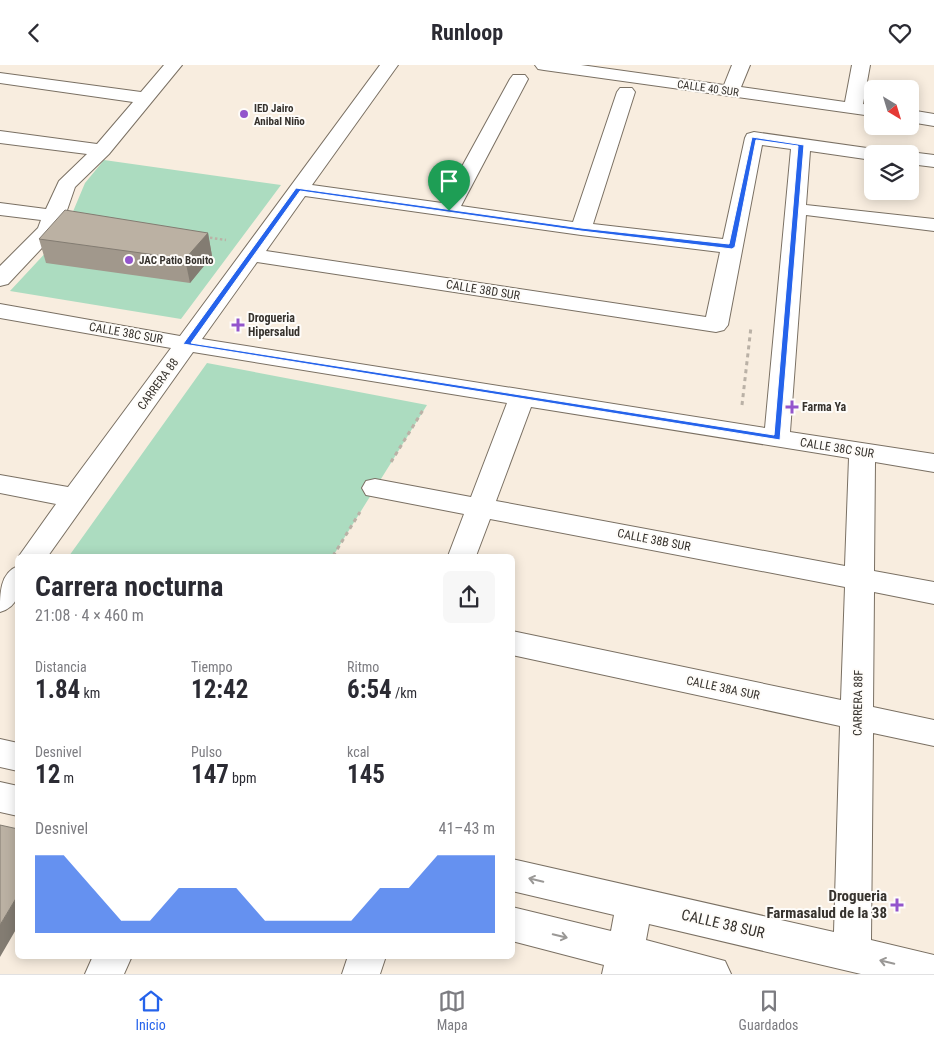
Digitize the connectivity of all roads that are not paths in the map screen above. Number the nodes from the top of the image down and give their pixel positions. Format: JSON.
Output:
{"nodes":[{"id":1,"x":173,"y":65,"type":"edge"},
{"id":2,"x":389,"y":65,"type":"edge"},
{"id":3,"x":544,"y":65,"type":"edge"},
{"id":4,"x":689,"y":65,"type":"edge"},
{"id":5,"x":742,"y":65,"type":"edge"},
{"id":6,"x":861,"y":65,"type":"edge"},
{"id":7,"x":591,"y":68,"type":"edge"},
{"id":8,"x":0,"y":78,"type":"edge"},
{"id":9,"x":519,"y":79,"type":"dead end"},
{"id":10,"x":682,"y":84,"type":"junction"},
{"id":11,"x":626,"y":91,"type":"dead end"},
{"id":12,"x":731,"y":91,"type":"junction"},
{"id":13,"x":146,"y":97,"type":"junction"},
{"id":14,"x":853,"y":109,"type":"junction"},
{"id":15,"x":864,"y":110,"type":"edge"},
{"id":16,"x":919,"y":118,"type":"edge"},
{"id":17,"x":934,"y":120,"type":"edge"},
{"id":18,"x":0,"y":137,"type":"edge"},
{"id":19,"x":801,"y":145,"type":"junction"},
{"id":20,"x":102,"y":150,"type":"junction"},
{"id":21,"x":864,"y":153,"type":"edge"},
{"id":22,"x":919,"y":159,"type":"edge"},
{"id":23,"x":934,"y":161,"type":"edge"},
{"id":24,"x":298,"y":189,"type":"junction"},
{"id":25,"x":0,"y":209,"type":"edge"},
{"id":26,"x":811,"y":210,"type":"dead end"},
{"id":27,"x":449,"y":211,"type":"junction"},
{"id":28,"x":55,"y":217,"type":"junction"},
{"id":29,"x":934,"y":225,"type":"edge"},
{"id":30,"x":581,"y":229,"type":"junction"},
{"id":31,"x":732,"y":247,"type":"junction"},
{"id":32,"x":255,"y":250,"type":"junction"},
{"id":33,"x":0,"y":279,"type":"edge"},
{"id":34,"x":0,"y":311,"type":"edge"},
{"id":35,"x":186,"y":344,"type":"junction"},
{"id":36,"x":522,"y":397,"type":"junction"},
{"id":37,"x":777,"y":438,"type":"junction"},
{"id":38,"x":862,"y":452,"type":"junction"},
{"id":39,"x":934,"y":463,"type":"edge"},
{"id":40,"x":0,"y":484,"type":"edge"},
{"id":41,"x":374,"y":488,"type":"dead end"},
{"id":42,"x":75,"y":498,"type":"junction"},
{"id":43,"x":480,"y":507,"type":"junction"},
{"id":44,"x":33,"y":554,"type":"edge"},
{"id":45,"x":463,"y":554,"type":"edge"},
{"id":46,"x":860,"y":579,"type":"junction"},
{"id":47,"x":15,"y":581,"type":"edge"},
{"id":48,"x":934,"y":593,"type":"edge"},
{"id":49,"x":0,"y":601,"type":"edge"},
{"id":50,"x":515,"y":644,"type":"edge"},
{"id":51,"x":858,"y":717,"type":"junction"},
{"id":52,"x":934,"y":733,"type":"edge"},
{"id":53,"x":0,"y":753,"type":"edge"},
{"id":54,"x":15,"y":756,"type":"edge"},
{"id":55,"x":0,"y":797,"type":"edge"},
{"id":56,"x":15,"y":800,"type":"edge"},
{"id":57,"x":515,"y":876,"type":"edge"},
{"id":58,"x":634,"y":903,"type":"junction"},
{"id":59,"x":515,"y":925,"type":"edge"},
{"id":60,"x":852,"y":954,"type":"junction"},
{"id":61,"x":112,"y":959,"type":"edge"},
{"id":62,"x":366,"y":959,"type":"edge"},
{"id":63,"x":623,"y":963,"type":"edge"},
{"id":64,"x":934,"y":973,"type":"edge"},
{"id":65,"x":104,"y":974,"type":"edge"},
{"id":66,"x":361,"y":974,"type":"edge"},
{"id":67,"x":712,"y":974,"type":"edge"}],
"edges":[{"from":1,"to":13,"type":"street"},
{"from":2,"to":24,"type":"street","name":"CARRERA 88"},
{"from":3,"to":7,"type":"street","name":"CALLE 40 SUR"},
{"from":4,"to":10,"type":"street"},
{"from":5,"to":12,"type":"street"},
{"from":6,"to":14,"type":"street"},
{"from":7,"to":10,"type":"street","name":"CALLE 40 SUR"},
{"from":8,"to":13,"type":"street"},
{"from":9,"to":27,"type":"street"},
{"from":10,"to":12,"type":"street","name":"CALLE 40 SUR"},
{"from":11,"to":30,"type":"street"},
{"from":12,"to":14,"type":"street","name":"CALLE 40 SUR"},
{"from":13,"to":20,"type":"street"},
{"from":14,"to":15,"type":"street","name":"CALLE 40 SUR"},
{"from":16,"to":17,"type":"street"},
{"from":18,"to":20,"type":"street"},
{"from":19,"to":21,"type":"street"},
{"from":19,"to":31,"type":"street"},
{"from":19,"to":37,"type":"street"},
{"from":20,"to":28,"type":"street"},
{"from":22,"to":23,"type":"street"},
{"from":24,"to":27,"type":"street"},
{"from":24,"to":32,"type":"street","name":"CARRERA 88"},
{"from":25,"to":28,"type":"street"},
{"from":26,"to":29,"type":"street"},
{"from":27,"to":30,"type":"street"},
{"from":28,"to":33,"type":"street"},
{"from":30,"to":31,"type":"street"},
{"from":31,"to":32,"type":"street","name":"CALLE 38D SUR"},
{"from":32,"to":35,"type":"street","name":"CARRERA 88"},
{"from":34,"to":35,"type":"street","name":"CALLE 38C SUR"},
{"from":35,"to":36,"type":"street","name":"CALLE 38C SUR"},
{"from":35,"to":42,"type":"street","name":"CARRERA 88"},
{"from":36,"to":37,"type":"street","name":"CALLE 38C SUR"},
{"from":36,"to":43,"type":"street"},
{"from":37,"to":38,"type":"street","name":"CALLE 38C SUR"},
{"from":38,"to":39,"type":"street","name":"CALLE 38C SUR"},
{"from":38,"to":46,"type":"street","name":"CARRERA 88F"},
{"from":40,"to":42,"type":"street"},
{"from":41,"to":43,"type":"street","name":"CALLE 38B SUR"},
{"from":42,"to":44,"type":"street","name":"CARRERA 88"},
{"from":43,"to":45,"type":"street"},
{"from":43,"to":46,"type":"street","name":"CALLE 38B SUR"},
{"from":46,"to":48,"type":"street","name":"CALLE 38B SUR"},
{"from":46,"to":51,"type":"street","name":"CARRERA 88F"},
{"from":47,"to":49,"type":"street"},
{"from":50,"to":51,"type":"street","name":"CALLE 38A SUR"},
{"from":51,"to":52,"type":"street","name":"CALLE 38A SUR"},
{"from":51,"to":60,"type":"street","name":"CARRERA 88F"},
{"from":53,"to":54,"type":"street"},
{"from":55,"to":56,"type":"street"},
{"from":58,"to":57,"type":"street","name":"CALLE 38 SUR","one_way":true},
{"from":58,"to":60,"type":"street","name":"CALLE 38 SUR"},
{"from":58,"to":63,"type":"street"},
{"from":59,"to":63,"type":"street","one_way":true},
{"from":64,"to":60,"type":"street","name":"CALLE 38 SUR","one_way":true},
{"from":61,"to":65,"type":"street"},
{"from":62,"to":66,"type":"street"},
{"from":63,"to":67,"type":"street"}]}
